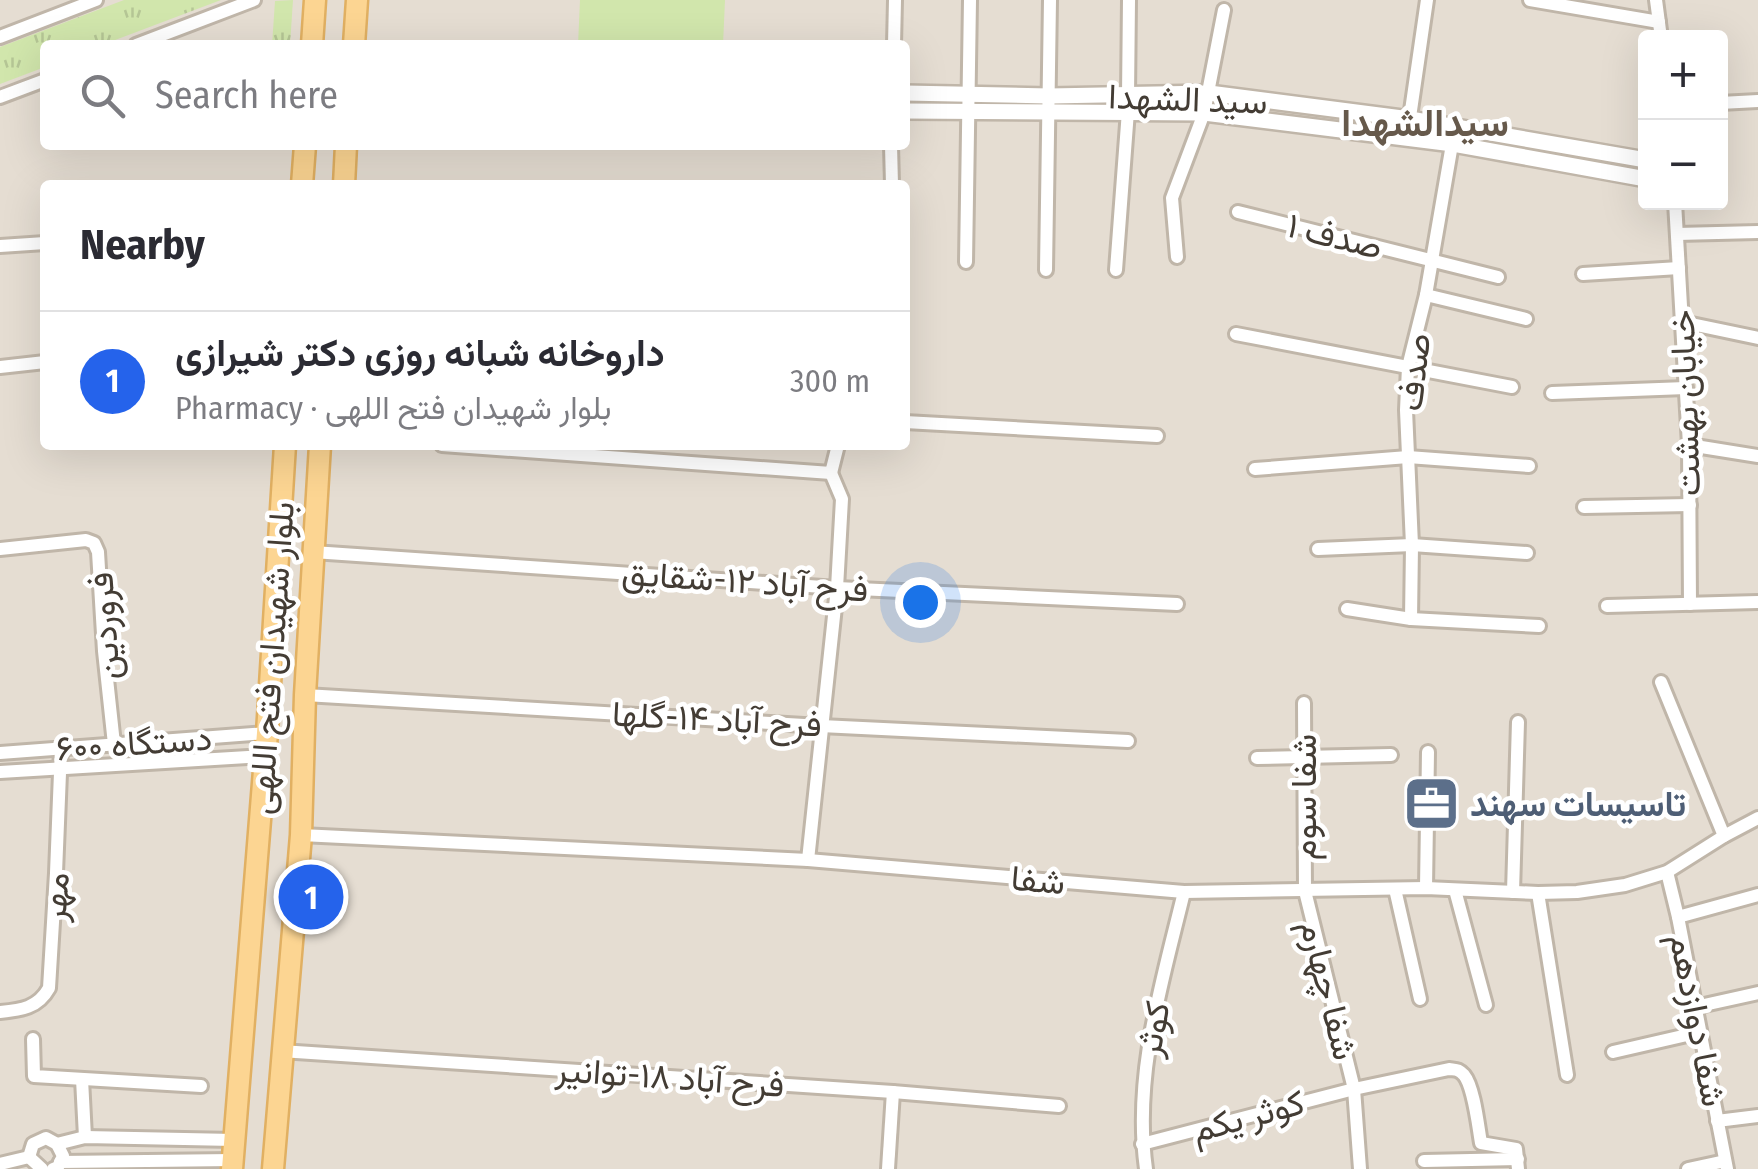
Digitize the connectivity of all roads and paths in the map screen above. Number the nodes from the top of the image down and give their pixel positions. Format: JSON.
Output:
{"nodes":[{"id":1,"x":96,"y":0,"type":"edge"},
{"id":2,"x":254,"y":0,"type":"edge"},
{"id":3,"x":314,"y":0,"type":"edge"},
{"id":4,"x":356,"y":0,"type":"edge"},
{"id":5,"x":895,"y":0,"type":"edge"},
{"id":6,"x":970,"y":0,"type":"edge"},
{"id":7,"x":1050,"y":0,"type":"edge"},
{"id":8,"x":1129,"y":0,"type":"edge"},
{"id":9,"x":1428,"y":0,"type":"edge"},
{"id":10,"x":1530,"y":0,"type":"edge"},
{"id":11,"x":1656,"y":0,"type":"edge"},
{"id":12,"x":1224,"y":10,"type":"dead end"},
{"id":13,"x":1659,"y":22,"type":"junction"},
{"id":14,"x":1660,"y":30,"type":"edge"},
{"id":15,"x":0,"y":36,"type":"edge"},
{"id":16,"x":149,"y":40,"type":"edge"},
{"id":17,"x":312,"y":40,"type":"edge"},
{"id":18,"x":354,"y":40,"type":"edge"},
{"id":19,"x":894,"y":40,"type":"edge"},
{"id":20,"x":40,"y":82,"type":"edge"},
{"id":21,"x":1209,"y":93,"type":"junction"},
{"id":22,"x":910,"y":94,"type":"edge"},
{"id":23,"x":1049,"y":96,"type":"junction"},
{"id":24,"x":0,"y":97,"type":"edge"},
{"id":25,"x":1758,"y":101,"type":"edge"},
{"id":26,"x":968,"y":103,"type":"junction"},
{"id":27,"x":1728,"y":103,"type":"edge"},
{"id":28,"x":1128,"y":104,"type":"junction"},
{"id":29,"x":910,"y":110,"type":"edge"},
{"id":30,"x":1204,"y":113,"type":"junction"},
{"id":31,"x":1050,"y":114,"type":"junction"},
{"id":32,"x":1410,"y":119,"type":"junction"},
{"id":33,"x":1454,"y":135,"type":"junction"},
{"id":34,"x":1407,"y":138,"type":"junction"},
{"id":35,"x":305,"y":150,"type":"edge"},
{"id":36,"x":346,"y":150,"type":"edge"},
{"id":37,"x":892,"y":150,"type":"edge"},
{"id":38,"x":1638,"y":159,"type":"edge"},
{"id":39,"x":1638,"y":177,"type":"edge"},
{"id":40,"x":302,"y":180,"type":"edge"},
{"id":41,"x":344,"y":180,"type":"edge"},
{"id":42,"x":892,"y":180,"type":"edge"},
{"id":43,"x":1676,"y":210,"type":"edge"},
{"id":44,"x":1238,"y":212,"type":"dead end"},
{"id":45,"x":1758,"y":232,"type":"edge"},
{"id":46,"x":1677,"y":234,"type":"junction"},
{"id":47,"x":40,"y":243,"type":"edge"},
{"id":48,"x":0,"y":246,"type":"edge"},
{"id":49,"x":1178,"y":257,"type":"dead end"},
{"id":50,"x":1432,"y":260,"type":"junction"},
{"id":51,"x":966,"y":262,"type":"dead end"},
{"id":52,"x":1679,"y":268,"type":"junction"},
{"id":53,"x":1046,"y":270,"type":"dead end"},
{"id":54,"x":1116,"y":270,"type":"dead end"},
{"id":55,"x":1583,"y":274,"type":"dead end"},
{"id":56,"x":1498,"y":278,"type":"dead end"},
{"id":57,"x":1426,"y":295,"type":"junction"},
{"id":58,"x":1526,"y":319,"type":"dead end"},
{"id":59,"x":1682,"y":322,"type":"junction"},
{"id":60,"x":1236,"y":334,"type":"dead end"},
{"id":61,"x":1758,"y":338,"type":"edge"},
{"id":62,"x":40,"y":363,"type":"edge"},
{"id":63,"x":1408,"y":367,"type":"junction"},
{"id":64,"x":0,"y":368,"type":"edge"},
{"id":65,"x":1512,"y":387,"type":"dead end"},
{"id":66,"x":1686,"y":388,"type":"junction"},
{"id":67,"x":1552,"y":393,"type":"dead end"},
{"id":68,"x":910,"y":422,"type":"edge"},
{"id":69,"x":1157,"y":436,"type":"dead end"},
{"id":70,"x":1689,"y":446,"type":"junction"},
{"id":71,"x":285,"y":450,"type":"edge"},
{"id":72,"x":320,"y":450,"type":"edge"},
{"id":73,"x":511,"y":450,"type":"edge"},
{"id":74,"x":837,"y":450,"type":"edge"},
{"id":75,"x":1758,"y":456,"type":"edge"},
{"id":76,"x":1408,"y":457,"type":"junction"},
{"id":77,"x":1529,"y":466,"type":"dead end"},
{"id":78,"x":1255,"y":469,"type":"dead end"},
{"id":79,"x":831,"y":473,"type":"junction"},
{"id":80,"x":1690,"y":505,"type":"junction"},
{"id":81,"x":1584,"y":507,"type":"dead end"},
{"id":82,"x":1412,"y":546,"type":"junction"},
{"id":83,"x":0,"y":549,"type":"edge"},
{"id":84,"x":1318,"y":550,"type":"dead end"},
{"id":85,"x":313,"y":552,"type":"junction"},
{"id":86,"x":1526,"y":553,"type":"dead end"},
{"id":87,"x":836,"y":588,"type":"junction"},
{"id":88,"x":1758,"y":602,"type":"edge"},
{"id":89,"x":1177,"y":604,"type":"dead end"},
{"id":90,"x":1690,"y":604,"type":"junction"},
{"id":91,"x":1607,"y":606,"type":"dead end"},
{"id":92,"x":1348,"y":609,"type":"dead end"},
{"id":93,"x":1411,"y":619,"type":"junction"},
{"id":94,"x":1539,"y":626,"type":"dead end"},
{"id":95,"x":1661,"y":682,"type":"dead end"},
{"id":96,"x":305,"y":695,"type":"junction"},
{"id":97,"x":1304,"y":703,"type":"dead end"},
{"id":98,"x":1518,"y":722,"type":"dead end"},
{"id":99,"x":821,"y":726,"type":"junction"},
{"id":100,"x":268,"y":733,"type":"junction"},
{"id":101,"x":1128,"y":741,"type":"dead end"},
{"id":102,"x":114,"y":744,"type":"junction"},
{"id":103,"x":61,"y":748,"type":"junction"},
{"id":104,"x":1428,"y":752,"type":"dead end"},
{"id":105,"x":0,"y":753,"type":"edge"},
{"id":106,"x":1391,"y":755,"type":"dead end"},
{"id":107,"x":266,"y":756,"type":"junction"},
{"id":108,"x":1304,"y":756,"type":"junction"},
{"id":109,"x":1256,"y":758,"type":"dead end"},
{"id":110,"x":60,"y":767,"type":"junction"},
{"id":111,"x":0,"y":772,"type":"edge"},
{"id":112,"x":1758,"y":818,"type":"edge"},
{"id":113,"x":301,"y":835,"type":"junction"},
{"id":114,"x":1724,"y":836,"type":"junction"},
{"id":115,"x":808,"y":860,"type":"junction"},
{"id":116,"x":1667,"y":872,"type":"junction"},
{"id":117,"x":1426,"y":888,"type":"junction"},
{"id":118,"x":1395,"y":889,"type":"junction"},
{"id":119,"x":1455,"y":890,"type":"junction"},
{"id":120,"x":1305,"y":891,"type":"junction"},
{"id":121,"x":1184,"y":892,"type":"junction"},
{"id":122,"x":1513,"y":892,"type":"junction"},
{"id":123,"x":1538,"y":893,"type":"junction"},
{"id":124,"x":1758,"y":895,"type":"edge"},
{"id":125,"x":1678,"y":916,"type":"junction"},
{"id":126,"x":1758,"y":994,"type":"edge"},
{"id":127,"x":1420,"y":999,"type":"dead end"},
{"id":128,"x":1486,"y":1005,"type":"dead end"},
{"id":129,"x":1696,"y":1007,"type":"junction"},
{"id":130,"x":0,"y":1012,"type":"edge"},
{"id":131,"x":1700,"y":1032,"type":"junction"},
{"id":132,"x":33,"y":1039,"type":"dead end"},
{"id":133,"x":282,"y":1051,"type":"junction"},
{"id":134,"x":1612,"y":1052,"type":"dead end"},
{"id":135,"x":1568,"y":1075,"type":"dead end"},
{"id":136,"x":82,"y":1078,"type":"junction"},
{"id":137,"x":201,"y":1086,"type":"dead end"},
{"id":138,"x":1354,"y":1089,"type":"junction"},
{"id":139,"x":894,"y":1092,"type":"junction"},
{"id":140,"x":1059,"y":1106,"type":"dead end"},
{"id":141,"x":1758,"y":1116,"type":"edge"},
{"id":142,"x":1718,"y":1121,"type":"junction"},
{"id":143,"x":85,"y":1136,"type":"junction"},
{"id":144,"x":58,"y":1144,"type":"junction"},
{"id":145,"x":1142,"y":1144,"type":"junction"},
{"id":146,"x":233,"y":1156,"type":"edge"},
{"id":147,"x":29,"y":1158,"type":"junction"},
{"id":148,"x":1424,"y":1161,"type":"dead end"},
{"id":149,"x":0,"y":1164,"type":"edge"},
{"id":150,"x":1518,"y":1164,"type":"edge"},
{"id":151,"x":57,"y":1165,"type":"edge"},
{"id":152,"x":1726,"y":1165,"type":"edge"},
{"id":153,"x":42,"y":1169,"type":"edge"},
{"id":154,"x":273,"y":1169,"type":"edge"},
{"id":155,"x":888,"y":1169,"type":"edge"},
{"id":156,"x":1146,"y":1169,"type":"edge"},
{"id":157,"x":1360,"y":1169,"type":"edge"},
{"id":158,"x":1688,"y":1169,"type":"edge"}],
"edges":[{"from":1,"to":15,"type":"street"},
{"from":2,"to":16,"type":"street"},
{"from":3,"to":17,"type":"main road"},
{"from":4,"to":18,"type":"main road"},
{"from":5,"to":19,"type":"street"},
{"from":6,"to":26,"type":"street"},
{"from":7,"to":23,"type":"street"},
{"from":8,"to":28,"type":"street"},
{"from":9,"to":32,"type":"street"},
{"from":10,"to":13,"type":"street"},
{"from":11,"to":13,"type":"street"},
{"from":12,"to":21,"type":"street"},
{"from":13,"to":14,"type":"street"},
{"from":20,"to":24,"type":"street"},
{"from":21,"to":28,"type":"street","name":"سید الشهدا"},
{"from":21,"to":30,"type":"street"},
{"from":21,"to":32,"type":"street","name":"سید الشهدا"},
{"from":22,"to":26,"type":"street","name":"سید الشهدا"},
{"from":23,"to":26,"type":"street","name":"سید الشهدا"},
{"from":23,"to":28,"type":"street","name":"سید الشهدا"},
{"from":23,"to":31,"type":"street"},
{"from":25,"to":27,"type":"street"},
{"from":26,"to":29,"type":"street","name":"سید الشهدا"},
{"from":26,"to":31,"type":"street","name":"سید الشهدا"},
{"from":26,"to":51,"type":"street"},
{"from":28,"to":30,"type":"street","name":"سید الشهدا"},
{"from":28,"to":31,"type":"street","name":"سید الشهدا"},
{"from":28,"to":54,"type":"street"},
{"from":30,"to":34,"type":"street","name":"سید الشهدا"},
{"from":30,"to":49,"type":"street"},
{"from":31,"to":53,"type":"street"},
{"from":32,"to":33,"type":"street","name":"سید الشهدا"},
{"from":32,"to":34,"type":"street"},
{"from":33,"to":34,"type":"street","name":"سید الشهدا"},
{"from":33,"to":38,"type":"street","name":"سید الشهدا"},
{"from":33,"to":39,"type":"street","name":"سید الشهدا"},
{"from":33,"to":50,"type":"street","name":"صدف"},
{"from":35,"to":40,"type":"main road"},
{"from":36,"to":41,"type":"main road"},
{"from":37,"to":42,"type":"street"},
{"from":43,"to":46,"type":"street","name":"خیابان بهشت"},
{"from":44,"to":50,"type":"street","name":"صدف ۱"},
{"from":45,"to":46,"type":"street"},
{"from":46,"to":52,"type":"street","name":"خیابان بهشت"},
{"from":47,"to":48,"type":"street"},
{"from":50,"to":56,"type":"street","name":"صدف ۱"},
{"from":50,"to":57,"type":"street","name":"صدف"},
{"from":52,"to":55,"type":"street"},
{"from":52,"to":59,"type":"street","name":"خیابان بهشت"},
{"from":57,"to":58,"type":"street"},
{"from":57,"to":63,"type":"street","name":"صدف"},
{"from":59,"to":61,"type":"street"},
{"from":59,"to":66,"type":"street","name":"خیابان بهشت"},
{"from":60,"to":63,"type":"street"},
{"from":62,"to":64,"type":"street"},
{"from":63,"to":65,"type":"street"},
{"from":63,"to":76,"type":"street","name":"صدف"},
{"from":66,"to":67,"type":"street"},
{"from":66,"to":70,"type":"street","name":"خیابان بهشت"},
{"from":68,"to":69,"type":"street"},
{"from":70,"to":75,"type":"street"},
{"from":70,"to":80,"type":"street","name":"خیابان بهشت"},
{"from":71,"to":100,"type":"main road","name":"بلوار شهیدان فتح اللهی"},
{"from":72,"to":85,"type":"main road","name":"بلوار شهیدان فتح اللهی"},
{"from":73,"to":79,"type":"street"},
{"from":74,"to":79,"type":"street"},
{"from":76,"to":77,"type":"street"},
{"from":76,"to":78,"type":"street"},
{"from":76,"to":82,"type":"street","name":"صدف"},
{"from":79,"to":87,"type":"street"},
{"from":80,"to":81,"type":"street"},
{"from":80,"to":90,"type":"street","name":"خیابان بهشت"},
{"from":82,"to":84,"type":"street"},
{"from":82,"to":86,"type":"street"},
{"from":82,"to":93,"type":"street","name":"صدف"},
{"from":83,"to":102,"type":"street","name":"فروردین"},
{"from":85,"to":87,"type":"street","name":"فرح آباد ۱۲-شقایق"},
{"from":85,"to":96,"type":"main road","name":"بلوار شهیدان فتح اللهی"},
{"from":87,"to":89,"type":"street","name":"فرح آباد ۱۲-شقایق"},
{"from":87,"to":99,"type":"street"},
{"from":88,"to":90,"type":"street"},
{"from":90,"to":91,"type":"street"},
{"from":92,"to":93,"type":"street"},
{"from":93,"to":94,"type":"street"},
{"from":95,"to":114,"type":"street"},
{"from":96,"to":99,"type":"street","name":"فرح آباد ۱۴-گلها"},
{"from":96,"to":113,"type":"main road","name":"بلوار شهیدان فتح اللهی"},
{"from":97,"to":108,"type":"street","name":"شفا سوم"},
{"from":98,"to":122,"type":"street"},
{"from":99,"to":101,"type":"street","name":"فرح آباد ۱۴-گلها"},
{"from":99,"to":115,"type":"street"},
{"from":100,"to":102,"type":"street","name":"۶۰۰ دستگاه"},
{"from":100,"to":107,"type":"main road","name":"بلوار شهیدان فتح اللهی"},
{"from":102,"to":103,"type":"street","name":"۶۰۰ دستگاه"},
{"from":103,"to":105,"type":"street","name":"۶۰۰ دستگاه"},
{"from":103,"to":110,"type":"street","name":"مهر"},
{"from":104,"to":117,"type":"street"},
{"from":106,"to":108,"type":"street"},
{"from":107,"to":110,"type":"street","name":"۶۰۰ دستگاه"},
{"from":107,"to":146,"type":"main road","name":"بلوار شهیدان فتح اللهی"},
{"from":108,"to":109,"type":"street"},
{"from":108,"to":120,"type":"street","name":"شفا سوم"},
{"from":110,"to":111,"type":"street","name":"۶۰۰ دستگاه"},
{"from":110,"to":130,"type":"street","name":"مهر"},
{"from":112,"to":114,"type":"street","name":"شفا"},
{"from":113,"to":115,"type":"street","name":"شفا"},
{"from":113,"to":133,"type":"main road","name":"بلوار شهیدان فتح اللهی"},
{"from":114,"to":116,"type":"street","name":"شفا"},
{"from":115,"to":121,"type":"street","name":"شفا"},
{"from":116,"to":123,"type":"street","name":"شفا"},
{"from":116,"to":125,"type":"street","name":"شفا دوازدهم"},
{"from":117,"to":118,"type":"street","name":"شفا"},
{"from":117,"to":119,"type":"street","name":"شفا"},
{"from":118,"to":120,"type":"street","name":"شفا"},
{"from":118,"to":127,"type":"street"},
{"from":119,"to":122,"type":"street","name":"شفا"},
{"from":119,"to":128,"type":"street"},
{"from":120,"to":121,"type":"street","name":"شفا"},
{"from":120,"to":138,"type":"street","name":"شفا چهارم"},
{"from":121,"to":145,"type":"street","name":"کوثر"},
{"from":122,"to":123,"type":"street","name":"شفا"},
{"from":123,"to":135,"type":"street"},
{"from":124,"to":125,"type":"street"},
{"from":125,"to":129,"type":"street","name":"شفا دوازدهم"},
{"from":126,"to":129,"type":"street"},
{"from":129,"to":131,"type":"street","name":"شفا دوازدهم"},
{"from":131,"to":134,"type":"street"},
{"from":131,"to":142,"type":"street","name":"شفا دوازدهم"},
{"from":132,"to":136,"type":"street"},
{"from":133,"to":139,"type":"street","name":"فرح آباد ۱۸-توانیر"},
{"from":133,"to":154,"type":"main road","name":"بلوار شهیدان فتح اللهی"},
{"from":136,"to":137,"type":"street"},
{"from":136,"to":143,"type":"street"},
{"from":138,"to":145,"type":"street","name":"کوثر یکم"},
{"from":138,"to":150,"type":"street","name":"شفا چهارم"},
{"from":138,"to":157,"type":"street","name":"شفا چهارم"},
{"from":139,"to":140,"type":"street","name":"فرح آباد ۱۸-توانیر"},
{"from":139,"to":155,"type":"street"},
{"from":141,"to":142,"type":"street"},
{"from":142,"to":152,"type":"street","name":"شفا دوازدهم"},
{"from":143,"to":144,"type":"street"},
{"from":143,"to":146,"type":"street"},
{"from":144,"to":147,"type":"street"},
{"from":144,"to":151,"type":"street"},
{"from":145,"to":156,"type":"street","name":"کوثر"},
{"from":146,"to":151,"type":"street"},
{"from":147,"to":149,"type":"street"},
{"from":147,"to":153,"type":"street"},
{"from":148,"to":150,"type":"street"},
{"from":152,"to":158,"type":"street"}]}
